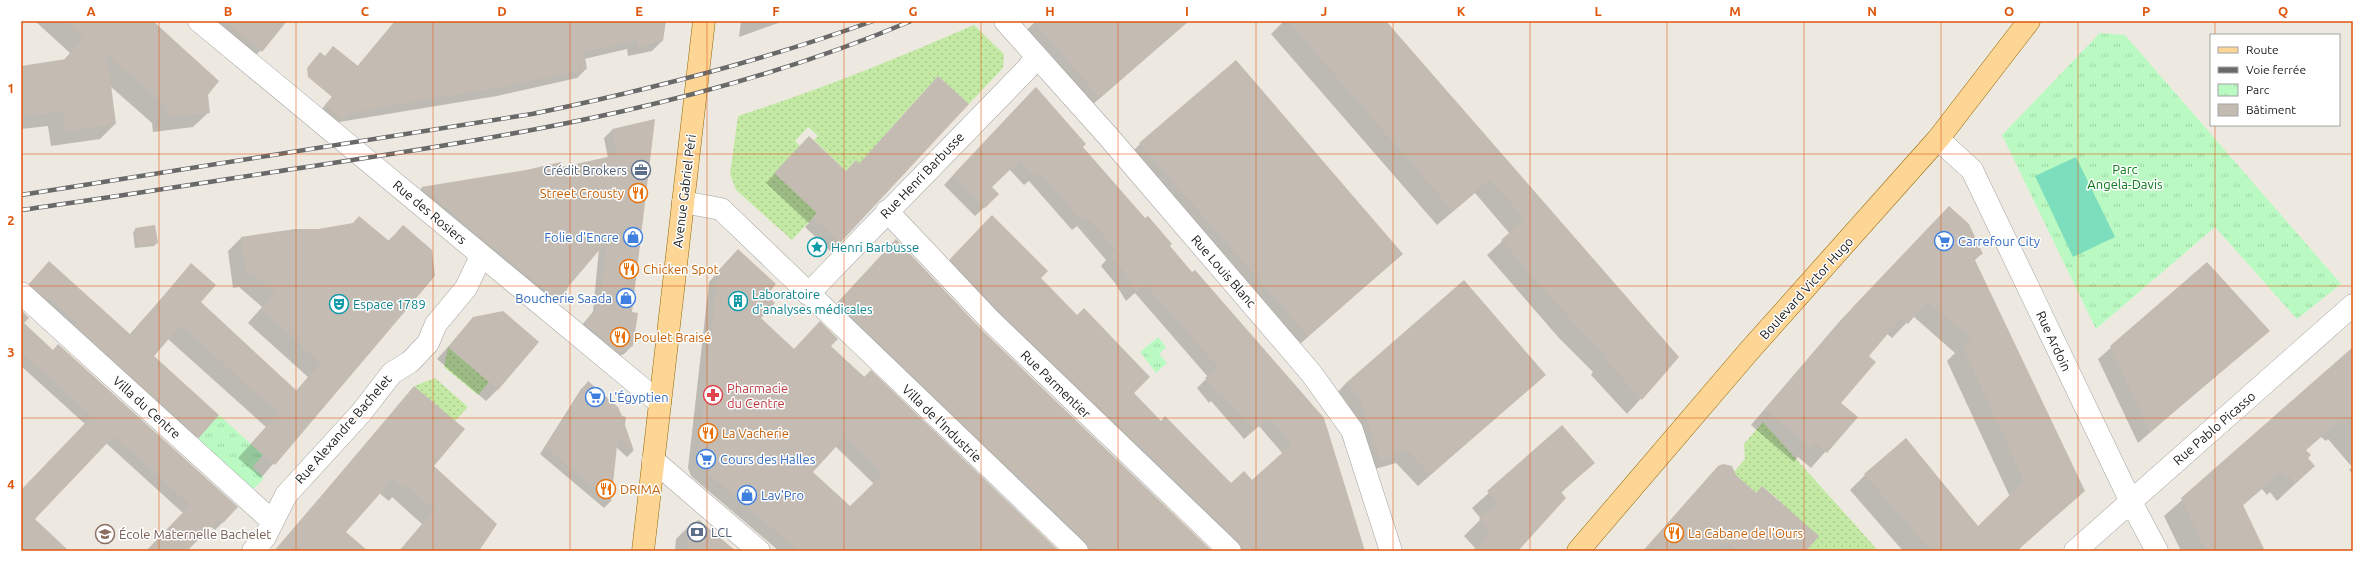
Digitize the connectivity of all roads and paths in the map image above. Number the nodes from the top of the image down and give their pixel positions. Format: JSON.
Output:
{"nodes":[{"id":1,"x":199,"y":21,"type":"edge"},
{"id":2,"x":704,"y":21,"type":"edge"},
{"id":3,"x":1005,"y":21,"type":"edge"},
{"id":4,"x":2029,"y":21,"type":"edge"},
{"id":5,"x":1036,"y":57,"type":"junction"},
{"id":6,"x":1938,"y":140,"type":"junction"},
{"id":7,"x":683,"y":202,"type":"junction"},
{"id":8,"x":887,"y":211,"type":"junction"},
{"id":9,"x":481,"y":256,"type":"junction"},
{"id":10,"x":21,"y":293,"type":"edge"},
{"id":11,"x":808,"y":294,"type":"junction"},
{"id":12,"x":2353,"y":305,"type":"edge"},
{"id":13,"x":660,"y":403,"type":"junction"},
{"id":14,"x":653,"y":460,"type":"junction"},
{"id":15,"x":2131,"y":502,"type":"junction"},
{"id":16,"x":272,"y":521,"type":"junction"},
{"id":17,"x":253,"y":551,"type":"edge"},
{"id":18,"x":644,"y":551,"type":"edge"},
{"id":19,"x":759,"y":551,"type":"edge"},
{"id":20,"x":1078,"y":551,"type":"edge"},
{"id":21,"x":1230,"y":551,"type":"edge"},
{"id":22,"x":1391,"y":551,"type":"edge"},
{"id":23,"x":1578,"y":551,"type":"edge"},
{"id":24,"x":2075,"y":551,"type":"edge"},
{"id":25,"x":2157,"y":551,"type":"edge"}],
"edges":[{"from":1,"to":9,"type":"street","name":"Rue des Rosiers"},
{"from":2,"to":7,"type":"main road","name":"Avenue Gabriel Péri"},
{"from":3,"to":5,"type":"street","name":"Rue Louis Blanc"},
{"from":4,"to":6,"type":"main road","name":"Boulevard Victor Hugo"},
{"from":5,"to":8,"type":"street","name":"Rue Henri Barbusse"},
{"from":5,"to":22,"type":"street","name":"Rue Louis Blanc"},
{"from":6,"to":15,"type":"street","name":"Rue Ardoin"},
{"from":6,"to":23,"type":"main road","name":"Boulevard Victor Hugo"},
{"from":7,"to":11,"type":"street","name":"Villa de l'Industrie"},
{"from":7,"to":13,"type":"main road","name":"Avenue Gabriel Péri"},
{"from":8,"to":11,"type":"street","name":"Rue Henri Barbusse"},
{"from":8,"to":21,"type":"street","name":"Rue Parmentier"},
{"from":9,"to":13,"type":"street","name":"Rue des Rosiers"},
{"from":9,"to":16,"type":"street","name":"Rue Alexandre Bachelet"},
{"from":10,"to":16,"type":"street","name":"Villa du Centre"},
{"from":11,"to":20,"type":"street","name":"Villa de l'Industrie"},
{"from":12,"to":15,"type":"street","name":"Rue Pablo Picasso"},
{"from":13,"to":14,"type":"main road","name":"Avenue Gabriel Péri"},
{"from":14,"to":18,"type":"main road","name":"Avenue Gabriel Péri"},
{"from":14,"to":19,"type":"street"},
{"from":15,"to":24,"type":"street","name":"Rue Pablo Picasso"},
{"from":15,"to":25,"type":"street","name":"Rue Ardoin"},
{"from":16,"to":17,"type":"street","name":"Rue Alexandre Bachelet"}]}
